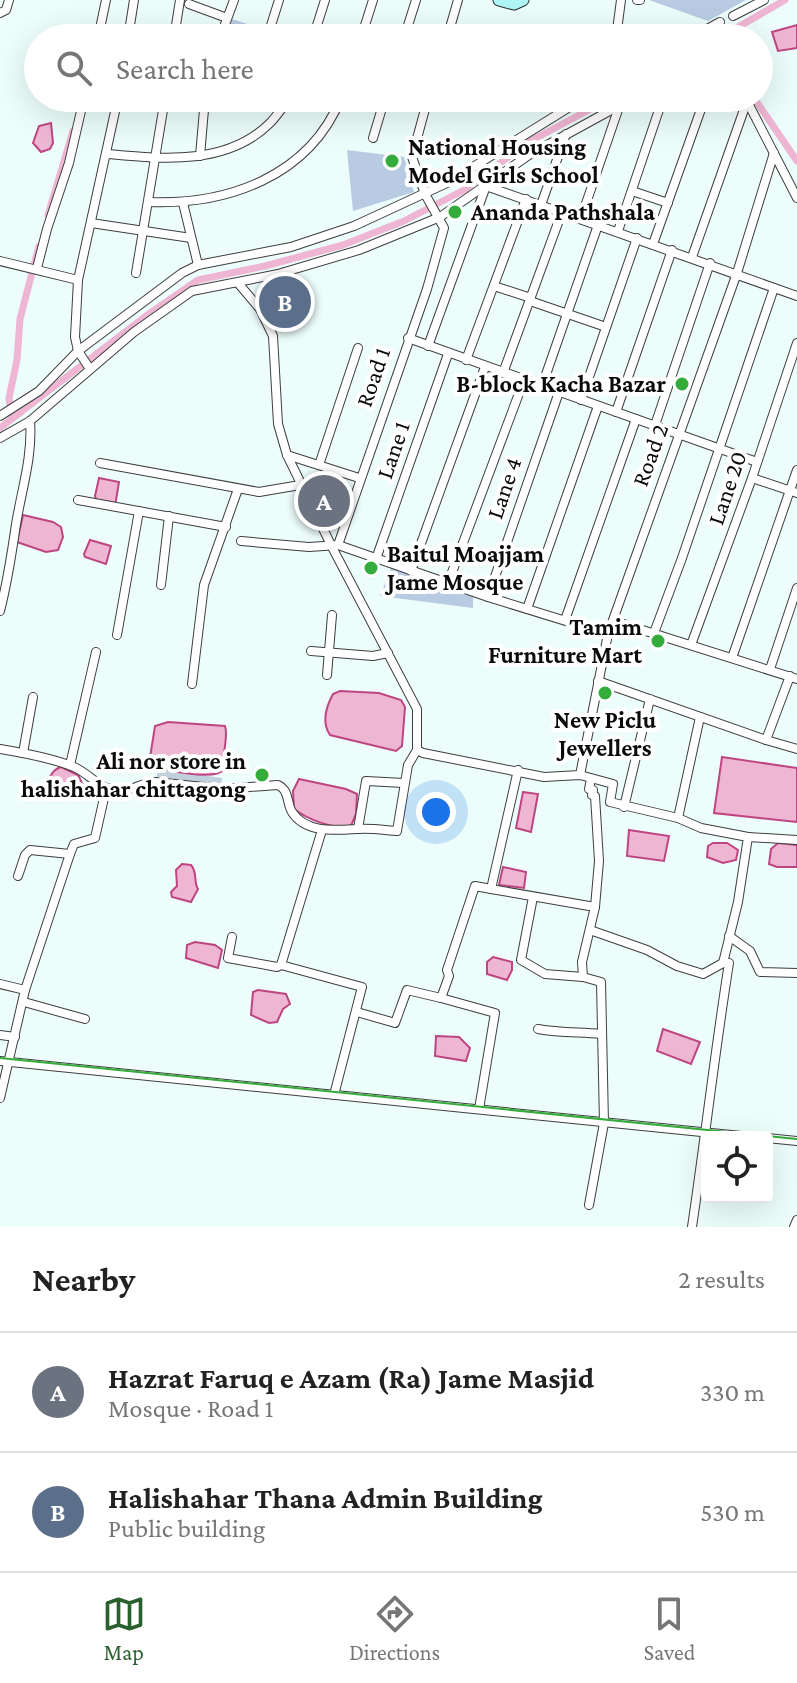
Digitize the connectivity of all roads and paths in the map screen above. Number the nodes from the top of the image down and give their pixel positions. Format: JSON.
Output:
{"nodes":[{"id":1,"x":9,"y":0,"type":"edge"},
{"id":2,"x":106,"y":0,"type":"edge"},
{"id":3,"x":134,"y":0,"type":"edge"},
{"id":4,"x":180,"y":0,"type":"edge"},
{"id":5,"x":234,"y":0,"type":"edge"},
{"id":6,"x":279,"y":0,"type":"edge"},
{"id":7,"x":325,"y":0,"type":"edge"},
{"id":8,"x":373,"y":0,"type":"edge"},
{"id":9,"x":416,"y":0,"type":"edge"},
{"id":10,"x":458,"y":0,"type":"edge"},
{"id":11,"x":499,"y":0,"type":"edge"},
{"id":12,"x":523,"y":0,"type":"edge"},
{"id":13,"x":621,"y":0,"type":"edge"},
{"id":14,"x":764,"y":0,"type":"edge"},
{"id":15,"x":190,"y":2,"type":"edge"},
{"id":16,"x":0,"y":13,"type":"edge"},
{"id":17,"x":733,"y":16,"type":"dead end"},
{"id":18,"x":227,"y":18,"type":"junction"},
{"id":19,"x":101,"y":24,"type":"edge"},
{"id":20,"x":130,"y":24,"type":"edge"},
{"id":21,"x":176,"y":24,"type":"edge"},
{"id":22,"x":180,"y":24,"type":"edge"},
{"id":23,"x":225,"y":24,"type":"edge"},
{"id":24,"x":271,"y":24,"type":"edge"},
{"id":25,"x":317,"y":24,"type":"edge"},
{"id":26,"x":365,"y":24,"type":"edge"},
{"id":27,"x":408,"y":24,"type":"edge"},
{"id":28,"x":451,"y":24,"type":"edge"},
{"id":29,"x":618,"y":24,"type":"edge"},
{"id":30,"x":81,"y":112,"type":"edge"},
{"id":31,"x":116,"y":112,"type":"edge"},
{"id":32,"x":163,"y":112,"type":"edge"},
{"id":33,"x":203,"y":112,"type":"edge"},
{"id":34,"x":279,"y":112,"type":"edge"},
{"id":35,"x":334,"y":112,"type":"edge"},
{"id":36,"x":381,"y":112,"type":"edge"},
{"id":37,"x":424,"y":112,"type":"edge"},
{"id":38,"x":561,"y":112,"type":"edge"},
{"id":39,"x":609,"y":112,"type":"edge"},
{"id":40,"x":617,"y":112,"type":"edge"},
{"id":41,"x":658,"y":112,"type":"edge"},
{"id":42,"x":700,"y":112,"type":"edge"},
{"id":43,"x":742,"y":112,"type":"edge"},
{"id":44,"x":752,"y":112,"type":"edge"},
{"id":45,"x":567,"y":133,"type":"junction"},
{"id":46,"x":373,"y":138,"type":"dead end"},
{"id":47,"x":774,"y":153,"type":"junction"},
{"id":48,"x":108,"y":154,"type":"junction"},
{"id":49,"x":200,"y":156,"type":"junction"},
{"id":50,"x":156,"y":158,"type":"junction"},
{"id":51,"x":486,"y":186,"type":"junction"},
{"id":52,"x":632,"y":191,"type":"junction"},
{"id":53,"x":425,"y":194,"type":"junction"},
{"id":54,"x":797,"y":198,"type":"edge"},
{"id":55,"x":526,"y":199,"type":"junction"},
{"id":56,"x":149,"y":202,"type":"junction"},
{"id":57,"x":183,"y":203,"type":"junction"},
{"id":58,"x":668,"y":203,"type":"junction"},
{"id":59,"x":541,"y":205,"type":"junction"},
{"id":60,"x":562,"y":212,"type":"junction"},
{"id":61,"x":439,"y":216,"type":"junction"},
{"id":62,"x":581,"y":218,"type":"junction"},
{"id":63,"x":91,"y":223,"type":"junction"},
{"id":64,"x":598,"y":225,"type":"junction"},
{"id":65,"x":143,"y":231,"type":"junction"},
{"id":66,"x":618,"y":231,"type":"junction"},
{"id":67,"x":191,"y":238,"type":"junction"},
{"id":68,"x":637,"y":238,"type":"junction"},
{"id":69,"x":653,"y":244,"type":"junction"},
{"id":70,"x":672,"y":250,"type":"junction"},
{"id":71,"x":692,"y":257,"type":"junction"},
{"id":72,"x":0,"y":261,"type":"edge"},
{"id":73,"x":710,"y":263,"type":"junction"},
{"id":74,"x":198,"y":265,"type":"junction"},
{"id":75,"x":33,"y":267,"type":"junction"},
{"id":76,"x":136,"y":273,"type":"dead end"},
{"id":77,"x":737,"y":273,"type":"junction"},
{"id":78,"x":78,"y":280,"type":"junction"},
{"id":79,"x":238,"y":283,"type":"junction"},
{"id":80,"x":494,"y":286,"type":"junction"},
{"id":81,"x":774,"y":288,"type":"junction"},
{"id":82,"x":797,"y":296,"type":"edge"},
{"id":83,"x":530,"y":299,"type":"junction"},
{"id":84,"x":567,"y":314,"type":"junction"},
{"id":85,"x":606,"y":327,"type":"junction"},
{"id":86,"x":409,"y":337,"type":"junction"},
{"id":87,"x":797,"y":343,"type":"edge"},
{"id":88,"x":428,"y":346,"type":"junction"},
{"id":89,"x":358,"y":348,"type":"dead end"},
{"id":90,"x":79,"y":353,"type":"junction"},
{"id":91,"x":448,"y":354,"type":"junction"},
{"id":92,"x":466,"y":360,"type":"junction"},
{"id":93,"x":485,"y":367,"type":"junction"},
{"id":94,"x":89,"y":368,"type":"junction"},
{"id":95,"x":503,"y":373,"type":"junction"},
{"id":96,"x":524,"y":380,"type":"junction"},
{"id":97,"x":542,"y":386,"type":"junction"},
{"id":98,"x":559,"y":392,"type":"junction"},
{"id":99,"x":581,"y":400,"type":"junction"},
{"id":100,"x":598,"y":406,"type":"junction"},
{"id":101,"x":616,"y":412,"type":"junction"},
{"id":102,"x":2,"y":415,"type":"edge"},
{"id":103,"x":636,"y":419,"type":"junction"},
{"id":104,"x":30,"y":421,"type":"junction"},
{"id":105,"x":655,"y":425,"type":"junction"},
{"id":106,"x":679,"y":433,"type":"junction"},
{"id":107,"x":0,"y":438,"type":"edge"},
{"id":108,"x":720,"y":448,"type":"junction"},
{"id":109,"x":287,"y":455,"type":"junction"},
{"id":110,"x":757,"y":462,"type":"junction"},
{"id":111,"x":100,"y":463,"type":"dead end"},
{"id":112,"x":319,"y":465,"type":"junction"},
{"id":113,"x":797,"y":470,"type":"edge"},
{"id":114,"x":359,"y":478,"type":"junction"},
{"id":115,"x":752,"y":478,"type":"junction"},
{"id":116,"x":300,"y":485,"type":"junction"},
{"id":117,"x":238,"y":489,"type":"junction"},
{"id":118,"x":793,"y":492,"type":"edge"},
{"id":119,"x":78,"y":500,"type":"dead end"},
{"id":120,"x":139,"y":511,"type":"junction"},
{"id":121,"x":169,"y":516,"type":"junction"},
{"id":122,"x":226,"y":527,"type":"junction"},
{"id":123,"x":241,"y":541,"type":"dead end"},
{"id":124,"x":335,"y":546,"type":"junction"},
{"id":125,"x":376,"y":559,"type":"junction"},
{"id":126,"x":411,"y":571,"type":"junction"},
{"id":127,"x":448,"y":583,"type":"junction"},
{"id":128,"x":161,"y":585,"type":"dead end"},
{"id":129,"x":797,"y":588,"type":"edge"},
{"id":130,"x":488,"y":597,"type":"junction"},
{"id":131,"x":527,"y":609,"type":"junction"},
{"id":132,"x":0,"y":611,"type":"edge"},
{"id":133,"x":332,"y":615,"type":"dead end"},
{"id":134,"x":565,"y":620,"type":"junction"},
{"id":135,"x":614,"y":621,"type":"junction"},
{"id":136,"x":654,"y":633,"type":"junction"},
{"id":137,"x":608,"y":634,"type":"junction"},
{"id":138,"x":117,"y":635,"type":"dead end"},
{"id":139,"x":691,"y":645,"type":"junction"},
{"id":140,"x":311,"y":651,"type":"dead end"},
{"id":141,"x":96,"y":652,"type":"dead end"},
{"id":142,"x":330,"y":653,"type":"junction"},
{"id":143,"x":388,"y":653,"type":"junction"},
{"id":144,"x":732,"y":658,"type":"junction"},
{"id":145,"x":770,"y":669,"type":"junction"},
{"id":146,"x":327,"y":675,"type":"dead end"},
{"id":147,"x":794,"y":678,"type":"edge"},
{"id":148,"x":598,"y":681,"type":"junction"},
{"id":149,"x":192,"y":684,"type":"dead end"},
{"id":150,"x":33,"y":697,"type":"dead end"},
{"id":151,"x":650,"y":699,"type":"junction"},
{"id":152,"x":700,"y":717,"type":"junction"},
{"id":153,"x":766,"y":740,"type":"junction"},
{"id":154,"x":0,"y":749,"type":"edge"},
{"id":155,"x":797,"y":749,"type":"edge"},
{"id":156,"x":417,"y":750,"type":"junction"},
{"id":157,"x":23,"y":753,"type":"junction"},
{"id":158,"x":70,"y":765,"type":"junction"},
{"id":159,"x":518,"y":770,"type":"junction"},
{"id":160,"x":580,"y":775,"type":"junction"},
{"id":161,"x":591,"y":779,"type":"junction"},
{"id":162,"x":404,"y":783,"type":"junction"},
{"id":163,"x":106,"y":789,"type":"junction"},
{"id":164,"x":624,"y":807,"type":"junction"},
{"id":165,"x":678,"y":818,"type":"junction"},
{"id":166,"x":358,"y":829,"type":"junction"},
{"id":167,"x":322,"y":830,"type":"junction"},
{"id":168,"x":748,"y":837,"type":"junction"},
{"id":169,"x":797,"y":840,"type":"edge"},
{"id":170,"x":70,"y":854,"type":"junction"},
{"id":171,"x":18,"y":876,"type":"dead end"},
{"id":172,"x":491,"y":889,"type":"junction"},
{"id":173,"x":533,"y":897,"type":"junction"},
{"id":174,"x":595,"y":907,"type":"junction"},
{"id":175,"x":590,"y":930,"type":"junction"},
{"id":176,"x":729,"y":936,"type":"junction"},
{"id":177,"x":232,"y":937,"type":"dead end"},
{"id":178,"x":723,"y":963,"type":"junction"},
{"id":179,"x":281,"y":965,"type":"junction"},
{"id":180,"x":797,"y":973,"type":"edge"},
{"id":181,"x":583,"y":977,"type":"junction"},
{"id":182,"x":0,"y":984,"type":"edge"},
{"id":183,"x":25,"y":990,"type":"junction"},
{"id":184,"x":441,"y":998,"type":"junction"},
{"id":185,"x":24,"y":1002,"type":"junction"},
{"id":186,"x":357,"y":1012,"type":"junction"},
{"id":187,"x":85,"y":1019,"type":"dead end"},
{"id":188,"x":538,"y":1029,"type":"dead end"},
{"id":189,"x":601,"y":1034,"type":"junction"},
{"id":190,"x":0,"y":1035,"type":"edge"},
{"id":191,"x":15,"y":1037,"type":"junction"},
{"id":192,"x":5,"y":1062,"type":"edge"},
{"id":193,"x":334,"y":1095,"type":"junction"},
{"id":194,"x":0,"y":1098,"type":"edge"},
{"id":195,"x":479,"y":1109,"type":"junction"},
{"id":196,"x":604,"y":1123,"type":"junction"},
{"id":197,"x":705,"y":1131,"type":"edge"},
{"id":198,"x":701,"y":1133,"type":"edge"},
{"id":199,"x":773,"y":1139,"type":"edge"},
{"id":200,"x":797,"y":1141,"type":"edge"},
{"id":201,"x":701,"y":1162,"type":"edge"},
{"id":202,"x":589,"y":1205,"type":"dead end"},
{"id":203,"x":797,"y":1220,"type":"edge"},
{"id":204,"x":692,"y":1227,"type":"edge"},
{"id":205,"x":794,"y":1227,"type":"edge"}],
"edges":[{"from":1,"to":16,"type":"street"},
{"from":2,"to":19,"type":"street"},
{"from":3,"to":20,"type":"street"},
{"from":4,"to":21,"type":"street"},
{"from":5,"to":18,"type":"street"},
{"from":6,"to":24,"type":"street"},
{"from":7,"to":25,"type":"street"},
{"from":8,"to":26,"type":"street"},
{"from":9,"to":27,"type":"street"},
{"from":10,"to":28,"type":"street"},
{"from":11,"to":12,"type":"street"},
{"from":13,"to":29,"type":"street"},
{"from":14,"to":17,"type":"street"},
{"from":15,"to":18,"type":"street"},
{"from":15,"to":22,"type":"street"},
{"from":18,"to":23,"type":"street"},
{"from":30,"to":75,"type":"street"},
{"from":31,"to":48,"type":"street"},
{"from":32,"to":50,"type":"street"},
{"from":33,"to":49,"type":"street"},
{"from":34,"to":49,"type":"street"},
{"from":35,"to":57,"type":"street"},
{"from":36,"to":46,"type":"street"},
{"from":37,"to":53,"type":"street"},
{"from":38,"to":53,"type":"street"},
{"from":39,"to":45,"type":"street"},
{"from":40,"to":62,"type":"street"},
{"from":41,"to":52,"type":"street"},
{"from":42,"to":58,"type":"street"},
{"from":43,"to":71,"type":"street"},
{"from":44,"to":47,"type":"street"},
{"from":45,"to":51,"type":"street"},
{"from":45,"to":59,"type":"street"},
{"from":47,"to":54,"type":"street"},
{"from":47,"to":77,"type":"street","name":"Road 2"},
{"from":48,"to":50,"type":"street"},
{"from":48,"to":63,"type":"street"},
{"from":49,"to":50,"type":"street"},
{"from":50,"to":56,"type":"street"},
{"from":51,"to":55,"type":"street"},
{"from":51,"to":61,"type":"street"},
{"from":51,"to":88,"type":"street"},
{"from":52,"to":58,"type":"street"},
{"from":52,"to":66,"type":"street"},
{"from":53,"to":61,"type":"street"},
{"from":53,"to":74,"type":"street"},
{"from":55,"to":59,"type":"street"},
{"from":55,"to":80,"type":"street"},
{"from":56,"to":57,"type":"street"},
{"from":56,"to":65,"type":"street"},
{"from":57,"to":67,"type":"street"},
{"from":58,"to":69,"type":"street"},
{"from":59,"to":60,"type":"street"},
{"from":60,"to":62,"type":"street"},
{"from":60,"to":83,"type":"street"},
{"from":61,"to":79,"type":"street"},
{"from":61,"to":86,"type":"street","name":"Road 1"},
{"from":62,"to":64,"type":"street"},
{"from":63,"to":65,"type":"street"},
{"from":63,"to":78,"type":"street"},
{"from":64,"to":66,"type":"street"},
{"from":64,"to":84,"type":"street"},
{"from":65,"to":67,"type":"street"},
{"from":65,"to":76,"type":"street"},
{"from":66,"to":68,"type":"street"},
{"from":67,"to":74,"type":"street"},
{"from":68,"to":69,"type":"street"},
{"from":68,"to":85,"type":"street"},
{"from":69,"to":70,"type":"street"},
{"from":70,"to":71,"type":"street"},
{"from":70,"to":101,"type":"street"},
{"from":71,"to":73,"type":"street"},
{"from":72,"to":75,"type":"street"},
{"from":73,"to":77,"type":"street"},
{"from":73,"to":105,"type":"street"},
{"from":74,"to":90,"type":"street"},
{"from":75,"to":78,"type":"street"},
{"from":77,"to":81,"type":"street"},
{"from":77,"to":106,"type":"street","name":"Road 2"},
{"from":78,"to":90,"type":"street"},
{"from":79,"to":94,"type":"street"},
{"from":79,"to":109,"type":"street"},
{"from":80,"to":83,"type":"street"},
{"from":80,"to":92,"type":"street"},
{"from":81,"to":82,"type":"street"},
{"from":81,"to":108,"type":"street"},
{"from":83,"to":84,"type":"street"},
{"from":83,"to":95,"type":"street"},
{"from":84,"to":85,"type":"street"},
{"from":84,"to":97,"type":"street"},
{"from":85,"to":99,"type":"street"},
{"from":86,"to":88,"type":"street"},
{"from":86,"to":114,"type":"street","name":"Road 1"},
{"from":87,"to":110,"type":"street","name":"Lane 20"},
{"from":88,"to":91,"type":"street"},
{"from":89,"to":112,"type":"street"},
{"from":90,"to":94,"type":"street"},
{"from":90,"to":102,"type":"street"},
{"from":91,"to":92,"type":"street"},
{"from":91,"to":125,"type":"street","name":"Lane 1"},
{"from":92,"to":93,"type":"street"},
{"from":93,"to":95,"type":"street"},
{"from":93,"to":126,"type":"street"},
{"from":94,"to":104,"type":"street"},
{"from":95,"to":96,"type":"street"},
{"from":96,"to":97,"type":"street"},
{"from":96,"to":127,"type":"street"},
{"from":97,"to":98,"type":"street"},
{"from":98,"to":99,"type":"street"},
{"from":98,"to":130,"type":"street","name":"Lane 4"},
{"from":99,"to":100,"type":"street"},
{"from":100,"to":101,"type":"street"},
{"from":100,"to":131,"type":"street"},
{"from":101,"to":103,"type":"street"},
{"from":103,"to":105,"type":"street"},
{"from":103,"to":134,"type":"street"},
{"from":104,"to":107,"type":"street"},
{"from":104,"to":132,"type":"street"},
{"from":105,"to":106,"type":"street"},
{"from":106,"to":108,"type":"street"},
{"from":106,"to":135,"type":"street","name":"Road 2"},
{"from":108,"to":110,"type":"street"},
{"from":108,"to":136,"type":"street"},
{"from":109,"to":112,"type":"street"},
{"from":109,"to":116,"type":"street"},
{"from":110,"to":115,"type":"street","name":"Lane 20"},
{"from":111,"to":117,"type":"street"},
{"from":112,"to":114,"type":"street"},
{"from":113,"to":118,"type":"street"},
{"from":114,"to":124,"type":"street","name":"Road 1"},
{"from":115,"to":118,"type":"street"},
{"from":115,"to":139,"type":"street","name":"Lane 20"},
{"from":116,"to":117,"type":"street"},
{"from":116,"to":124,"type":"street"},
{"from":117,"to":122,"type":"street"},
{"from":118,"to":144,"type":"street"},
{"from":119,"to":120,"type":"street"},
{"from":120,"to":121,"type":"street"},
{"from":120,"to":138,"type":"street"},
{"from":121,"to":122,"type":"street"},
{"from":121,"to":128,"type":"street"},
{"from":122,"to":149,"type":"street"},
{"from":123,"to":124,"type":"street"},
{"from":124,"to":125,"type":"street"},
{"from":124,"to":143,"type":"street"},
{"from":125,"to":126,"type":"street"},
{"from":126,"to":127,"type":"street"},
{"from":127,"to":130,"type":"street"},
{"from":129,"to":145,"type":"street"},
{"from":130,"to":131,"type":"street"},
{"from":131,"to":134,"type":"street"},
{"from":133,"to":142,"type":"street"},
{"from":134,"to":137,"type":"street"},
{"from":135,"to":136,"type":"street"},
{"from":135,"to":137,"type":"street","name":"Road 2"},
{"from":136,"to":139,"type":"street"},
{"from":137,"to":148,"type":"street","name":"Road 2"},
{"from":139,"to":144,"type":"street"},
{"from":140,"to":142,"type":"street"},
{"from":141,"to":158,"type":"street"},
{"from":142,"to":143,"type":"street"},
{"from":142,"to":146,"type":"street"},
{"from":143,"to":156,"type":"street"},
{"from":144,"to":145,"type":"street"},
{"from":145,"to":147,"type":"street"},
{"from":147,"to":153,"type":"street"},
{"from":148,"to":151,"type":"street"},
{"from":148,"to":160,"type":"street","name":"Road 2"},
{"from":150,"to":157,"type":"street"},
{"from":151,"to":152,"type":"street"},
{"from":151,"to":164,"type":"street"},
{"from":152,"to":153,"type":"street"},
{"from":152,"to":165,"type":"street"},
{"from":153,"to":155,"type":"street"},
{"from":154,"to":157,"type":"street"},
{"from":156,"to":159,"type":"street"},
{"from":156,"to":162,"type":"street"},
{"from":157,"to":158,"type":"street"},
{"from":158,"to":163,"type":"street"},
{"from":159,"to":160,"type":"street"},
{"from":159,"to":172,"type":"street"},
{"from":160,"to":161,"type":"street"},
{"from":161,"to":164,"type":"street"},
{"from":161,"to":174,"type":"street"},
{"from":162,"to":166,"type":"street"},
{"from":162,"to":166,"type":"street"},
{"from":163,"to":167,"type":"street"},
{"from":163,"to":170,"type":"street"},
{"from":164,"to":165,"type":"street"},
{"from":165,"to":168,"type":"street"},
{"from":166,"to":167,"type":"street"},
{"from":167,"to":179,"type":"street"},
{"from":168,"to":169,"type":"street"},
{"from":168,"to":176,"type":"street"},
{"from":170,"to":171,"type":"street"},
{"from":170,"to":183,"type":"street"},
{"from":172,"to":173,"type":"street"},
{"from":172,"to":184,"type":"street"},
{"from":173,"to":174,"type":"street"},
{"from":173,"to":181,"type":"street"},
{"from":174,"to":175,"type":"street"},
{"from":175,"to":178,"type":"street"},
{"from":175,"to":181,"type":"street"},
{"from":176,"to":178,"type":"street"},
{"from":176,"to":180,"type":"street"},
{"from":177,"to":179,"type":"street"},
{"from":178,"to":197,"type":"street"},
{"from":179,"to":186,"type":"street"},
{"from":181,"to":189,"type":"street"},
{"from":182,"to":183,"type":"street"},
{"from":183,"to":185,"type":"street"},
{"from":184,"to":186,"type":"street"},
{"from":184,"to":195,"type":"street"},
{"from":185,"to":187,"type":"street"},
{"from":185,"to":191,"type":"street"},
{"from":186,"to":193,"type":"street"},
{"from":188,"to":189,"type":"street"},
{"from":189,"to":196,"type":"street"},
{"from":190,"to":191,"type":"street"},
{"from":191,"to":192,"type":"street"},
{"from":192,"to":193,"type":"street"},
{"from":192,"to":194,"type":"street"},
{"from":193,"to":195,"type":"street"},
{"from":195,"to":196,"type":"street"},
{"from":196,"to":198,"type":"street"},
{"from":196,"to":202,"type":"street"},
{"from":199,"to":200,"type":"street"},
{"from":201,"to":204,"type":"street"},
{"from":203,"to":205,"type":"street"}]}
